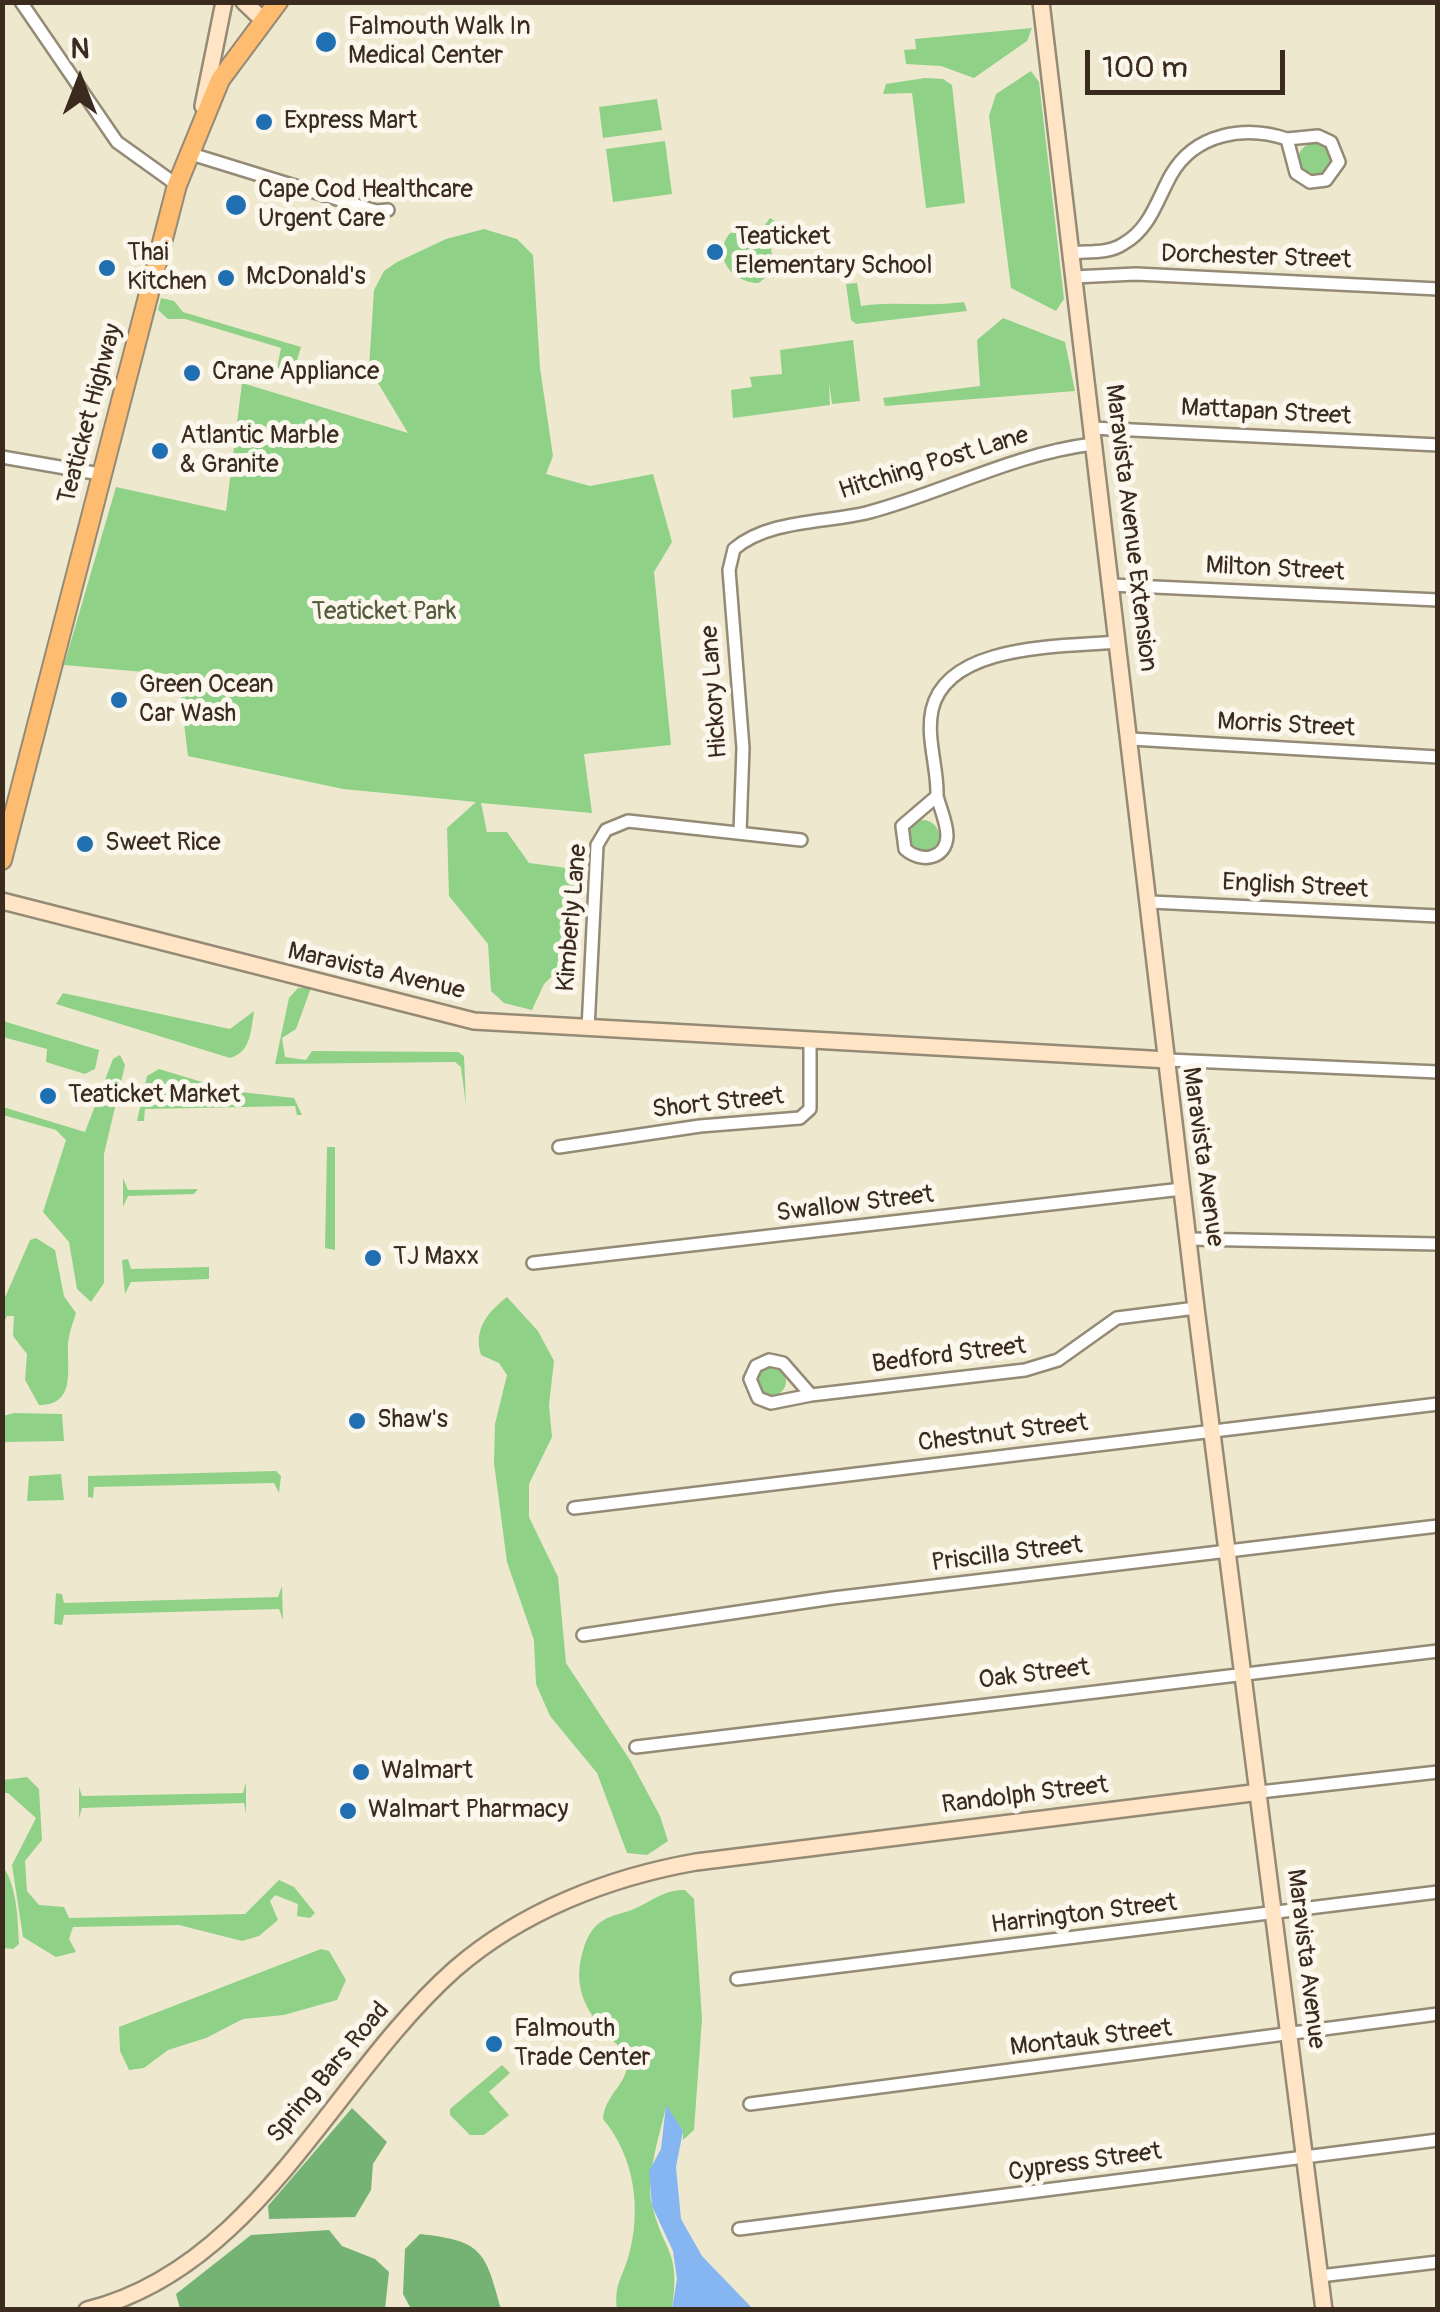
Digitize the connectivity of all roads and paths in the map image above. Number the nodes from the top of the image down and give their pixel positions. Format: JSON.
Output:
{"nodes":[{"id":1,"x":22,"y":2,"type":"edge"},
{"id":2,"x":224,"y":2,"type":"edge"},
{"id":3,"x":244,"y":2,"type":"edge"},
{"id":4,"x":278,"y":2,"type":"edge"},
{"id":5,"x":1041,"y":2,"type":"edge"},
{"id":6,"x":263,"y":20,"type":"junction"},
{"id":7,"x":198,"y":126,"type":"junction"},
{"id":8,"x":1287,"y":139,"type":"junction"},
{"id":9,"x":188,"y":153,"type":"junction"},
{"id":10,"x":177,"y":185,"type":"junction"},
{"id":11,"x":388,"y":210,"type":"dead end"},
{"id":12,"x":1070,"y":252,"type":"junction"},
{"id":13,"x":1073,"y":277,"type":"junction"},
{"id":14,"x":1438,"y":289,"type":"edge"},
{"id":15,"x":1093,"y":436,"type":"junction"},
{"id":16,"x":1438,"y":445,"type":"edge"},
{"id":17,"x":2,"y":457,"type":"edge"},
{"id":18,"x":100,"y":474,"type":"junction"},
{"id":19,"x":734,"y":549,"type":"joint"},
{"id":20,"x":1111,"y":585,"type":"junction"},
{"id":21,"x":1438,"y":600,"type":"edge"},
{"id":22,"x":1118,"y":642,"type":"junction"},
{"id":23,"x":1131,"y":738,"type":"junction"},
{"id":24,"x":1438,"y":757,"type":"edge"},
{"id":25,"x":937,"y":796,"type":"junction"},
{"id":26,"x":6,"y":830,"type":"edge"},
{"id":27,"x":740,"y":833,"type":"junction"},
{"id":28,"x":801,"y":840,"type":"dead end"},
{"id":29,"x":2,"y":860,"type":"edge"},
{"id":30,"x":2,"y":901,"type":"edge"},
{"id":31,"x":1151,"y":902,"type":"junction"},
{"id":32,"x":1438,"y":916,"type":"edge"},
{"id":33,"x":588,"y":1029,"type":"junction"},
{"id":34,"x":810,"y":1040,"type":"junction"},
{"id":35,"x":1168,"y":1060,"type":"junction"},
{"id":36,"x":1438,"y":1072,"type":"edge"},
{"id":37,"x":559,"y":1147,"type":"dead end"},
{"id":38,"x":1182,"y":1189,"type":"junction"},
{"id":39,"x":1189,"y":1239,"type":"junction"},
{"id":40,"x":1438,"y":1244,"type":"edge"},
{"id":41,"x":533,"y":1263,"type":"dead end"},
{"id":42,"x":1196,"y":1308,"type":"junction"},
{"id":43,"x":812,"y":1394,"type":"junction"},
{"id":44,"x":1438,"y":1404,"type":"edge"},
{"id":45,"x":1212,"y":1432,"type":"junction"},
{"id":46,"x":574,"y":1508,"type":"dead end"},
{"id":47,"x":1438,"y":1526,"type":"edge"},
{"id":48,"x":1228,"y":1552,"type":"junction"},
{"id":49,"x":583,"y":1635,"type":"dead end"},
{"id":50,"x":1438,"y":1651,"type":"edge"},
{"id":51,"x":1243,"y":1672,"type":"junction"},
{"id":52,"x":636,"y":1746,"type":"dead end"},
{"id":53,"x":1438,"y":1772,"type":"edge"},
{"id":54,"x":1260,"y":1792,"type":"junction"},
{"id":55,"x":620,"y":1879,"type":"joint"},
{"id":56,"x":1438,"y":1892,"type":"edge"},
{"id":57,"x":1274,"y":1912,"type":"junction"},
{"id":58,"x":736,"y":1979,"type":"dead end"},
{"id":59,"x":1438,"y":2014,"type":"edge"},
{"id":60,"x":1290,"y":2036,"type":"junction"},
{"id":61,"x":750,"y":2104,"type":"dead end"},
{"id":62,"x":1438,"y":2140,"type":"edge"},
{"id":63,"x":1305,"y":2156,"type":"junction"},
{"id":64,"x":739,"y":2229,"type":"dead end"},
{"id":65,"x":1438,"y":2262,"type":"edge"},
{"id":66,"x":1320,"y":2276,"type":"junction"},
{"id":67,"x":87,"y":2310,"type":"edge"},
{"id":68,"x":1324,"y":2310,"type":"edge"}],
"edges":[{"from":1,"to":10,"type":"street"},
{"from":2,"to":7,"type":"main road"},
{"from":3,"to":6,"type":"main road"},
{"from":4,"to":6,"type":"main road","name":"Teaticket Highway"},
{"from":5,"to":12,"type":"main road","name":"Maravista Avenue Extension"},
{"from":6,"to":7,"type":"main road","name":"Teaticket Highway"},
{"from":7,"to":9,"type":"main road","name":"Teaticket Highway"},
{"from":8,"to":8,"type":"street"},
{"from":8,"to":12,"type":"street"},
{"from":9,"to":10,"type":"main road","name":"Teaticket Highway"},
{"from":9,"to":11,"type":"street"},
{"from":10,"to":18,"type":"main road","name":"Teaticket Highway"},
{"from":12,"to":13,"type":"main road","name":"Maravista Avenue Extension"},
{"from":13,"to":14,"type":"street","name":"Dorchester Street"},
{"from":13,"to":15,"type":"main road","name":"Maravista Avenue Extension"},
{"from":15,"to":16,"type":"street","name":"Mattapan Street"},
{"from":15,"to":19,"type":"street","name":"Hitching Post Lane"},
{"from":15,"to":20,"type":"main road","name":"Maravista Avenue Extension"},
{"from":17,"to":18,"type":"street"},
{"from":18,"to":26,"type":"main road","name":"Teaticket Highway"},
{"from":19,"to":27,"type":"street","name":"Hickory Lane"},
{"from":20,"to":21,"type":"street","name":"Milton Street"},
{"from":20,"to":22,"type":"main road","name":"Maravista Avenue Extension"},
{"from":22,"to":23,"type":"main road","name":"Maravista Avenue Extension"},
{"from":22,"to":25,"type":"street"},
{"from":23,"to":24,"type":"street","name":"Morris Street"},
{"from":23,"to":31,"type":"main road","name":"Maravista Avenue Extension"},
{"from":25,"to":25,"type":"street"},
{"from":26,"to":29,"type":"main road","name":"Teaticket Highway"},
{"from":27,"to":28,"type":"street","name":"Kimberly Lane"},
{"from":27,"to":33,"type":"street","name":"Kimberly Lane"},
{"from":30,"to":33,"type":"main road","name":"Maravista Avenue"},
{"from":31,"to":32,"type":"street","name":"English Street"},
{"from":31,"to":35,"type":"main road","name":"Maravista Avenue Extension"},
{"from":33,"to":34,"type":"main road","name":"Maravista Avenue"},
{"from":34,"to":35,"type":"main road","name":"Maravista Avenue"},
{"from":34,"to":37,"type":"street","name":"Short Street"},
{"from":35,"to":36,"type":"street"},
{"from":35,"to":38,"type":"main road","name":"Maravista Avenue"},
{"from":38,"to":39,"type":"main road","name":"Maravista Avenue"},
{"from":38,"to":41,"type":"street","name":"Swallow Street"},
{"from":39,"to":40,"type":"street"},
{"from":39,"to":42,"type":"main road","name":"Maravista Avenue"},
{"from":42,"to":43,"type":"street","name":"Bedford Street"},
{"from":42,"to":45,"type":"main road","name":"Maravista Avenue"},
{"from":43,"to":43,"type":"street","name":"Bedford Street"},
{"from":44,"to":45,"type":"street","name":"Chestnut Street"},
{"from":45,"to":46,"type":"street","name":"Chestnut Street"},
{"from":45,"to":48,"type":"main road","name":"Maravista Avenue"},
{"from":47,"to":48,"type":"street","name":"Priscilla Street"},
{"from":48,"to":49,"type":"street","name":"Priscilla Street"},
{"from":48,"to":51,"type":"main road","name":"Maravista Avenue"},
{"from":50,"to":51,"type":"street","name":"Oak Street"},
{"from":51,"to":52,"type":"street","name":"Oak Street"},
{"from":51,"to":54,"type":"main road","name":"Maravista Avenue"},
{"from":53,"to":54,"type":"street","name":"Randolph Street"},
{"from":54,"to":55,"type":"main road","name":"Randolph Street"},
{"from":54,"to":57,"type":"main road","name":"Maravista Avenue"},
{"from":55,"to":67,"type":"main road","name":"Spring Bars Road"},
{"from":56,"to":57,"type":"street","name":"Harrington Street"},
{"from":57,"to":58,"type":"street","name":"Harrington Street"},
{"from":57,"to":60,"type":"main road","name":"Maravista Avenue"},
{"from":59,"to":60,"type":"street","name":"Montauk Street"},
{"from":60,"to":61,"type":"street","name":"Montauk Street"},
{"from":60,"to":63,"type":"main road","name":"Maravista Avenue"},
{"from":62,"to":63,"type":"street","name":"Cypress Street"},
{"from":63,"to":64,"type":"street","name":"Cypress Street"},
{"from":63,"to":66,"type":"main road","name":"Maravista Avenue"},
{"from":65,"to":66,"type":"street"},
{"from":66,"to":68,"type":"main road","name":"Maravista Avenue"}]}
